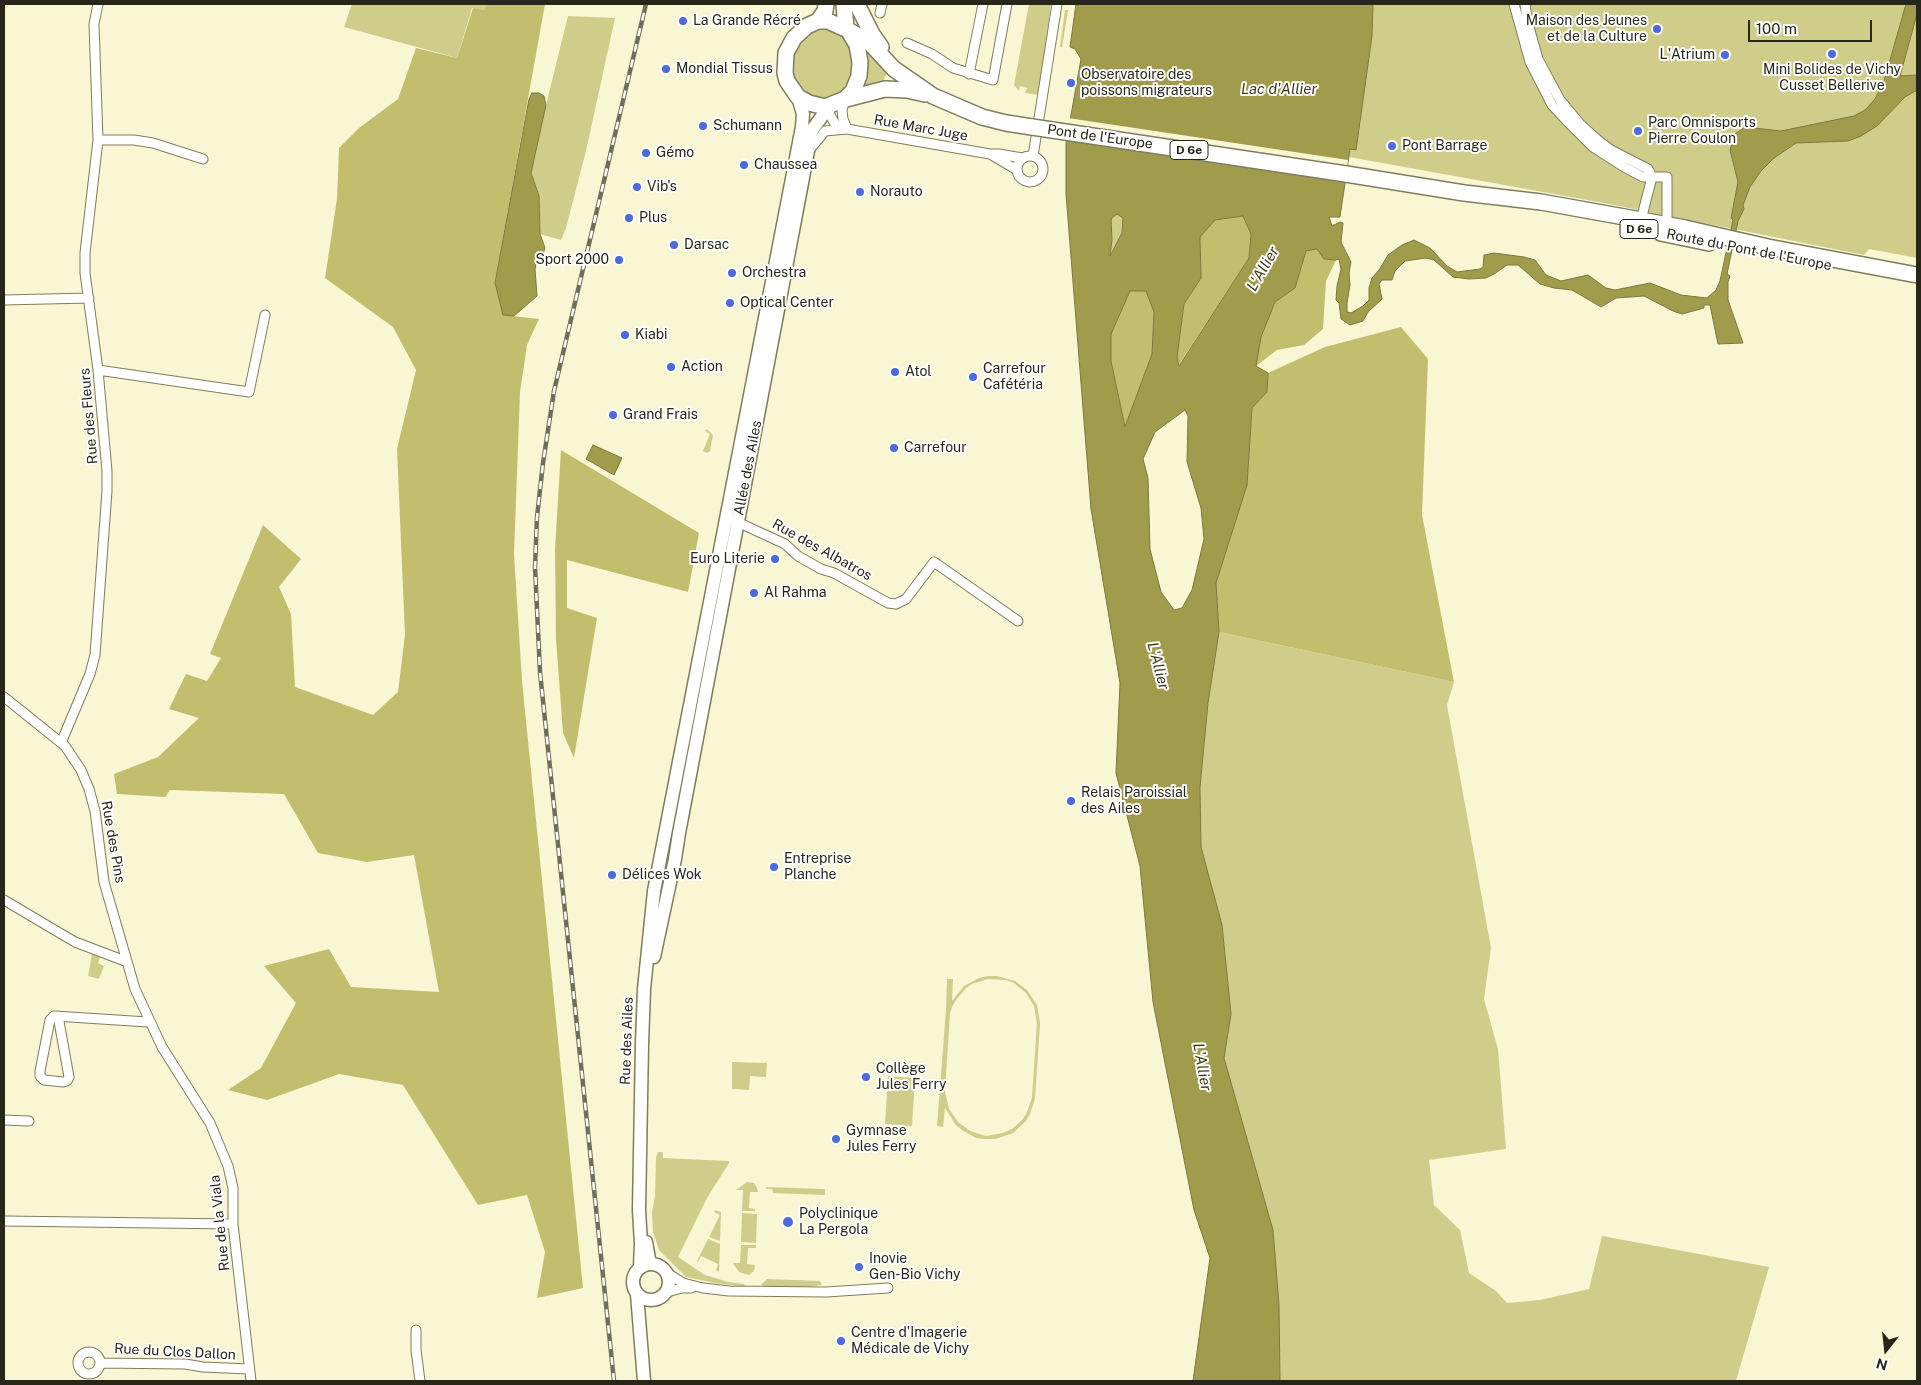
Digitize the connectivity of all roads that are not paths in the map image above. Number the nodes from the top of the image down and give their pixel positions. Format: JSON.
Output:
{"nodes":[{"id":1,"x":98,"y":4,"type":"edge"},
{"id":2,"x":826,"y":4,"type":"edge"},
{"id":3,"x":844,"y":4,"type":"edge"},
{"id":4,"x":857,"y":4,"type":"edge"},
{"id":5,"x":983,"y":4,"type":"edge"},
{"id":6,"x":1007,"y":4,"type":"edge"},
{"id":7,"x":1057,"y":4,"type":"edge"},
{"id":8,"x":1514,"y":4,"type":"edge"},
{"id":9,"x":1525,"y":4,"type":"edge"},
{"id":10,"x":818,"y":21,"type":"junction"},
{"id":11,"x":847,"y":30,"type":"junction"},
{"id":12,"x":907,"y":43,"type":"dead end"},
{"id":13,"x":969,"y":74,"type":"junction"},
{"id":14,"x":933,"y":96,"type":"junction"},
{"id":15,"x":798,"y":97,"type":"junction"},
{"id":16,"x":845,"y":99,"type":"junction"},
{"id":17,"x":827,"y":107,"type":"junction"},
{"id":18,"x":843,"y":129,"type":"junction"},
{"id":19,"x":98,"y":140,"type":"junction"},
{"id":20,"x":810,"y":149,"type":"junction"},
{"id":21,"x":990,"y":154,"type":"junction"},
{"id":22,"x":1033,"y":156,"type":"junction"},
{"id":23,"x":1022,"y":158,"type":"junction"},
{"id":24,"x":202,"y":159,"type":"dead end"},
{"id":25,"x":1017,"y":170,"type":"junction"},
{"id":26,"x":1346,"y":174,"type":"joint"},
{"id":27,"x":1652,"y":177,"type":"junction"},
{"id":28,"x":1464,"y":193,"type":"junction"},
{"id":29,"x":1653,"y":226,"type":"junction"},
{"id":30,"x":1917,"y":275,"type":"edge"},
{"id":31,"x":1917,"y":282,"type":"edge"},
{"id":32,"x":89,"y":298,"type":"junction"},
{"id":33,"x":4,"y":300,"type":"edge"},
{"id":34,"x":265,"y":315,"type":"dead end"},
{"id":35,"x":98,"y":370,"type":"junction"},
{"id":36,"x":732,"y":519,"type":"junction"},
{"id":37,"x":1018,"y":621,"type":"dead end"},
{"id":38,"x":4,"y":697,"type":"edge"},
{"id":39,"x":61,"y":743,"type":"junction"},
{"id":40,"x":669,"y":817,"type":"joint"},
{"id":41,"x":679,"y":832,"type":"joint"},
{"id":42,"x":4,"y":900,"type":"edge"},
{"id":43,"x":125,"y":961,"type":"junction"},
{"id":44,"x":58,"y":1016,"type":"junction"},
{"id":45,"x":148,"y":1022,"type":"junction"},
{"id":46,"x":4,"y":1120,"type":"edge"},
{"id":47,"x":29,"y":1121,"type":"dead end"},
{"id":48,"x":4,"y":1221,"type":"edge"},
{"id":49,"x":233,"y":1224,"type":"junction"},
{"id":50,"x":646,"y":1266,"type":"junction"},
{"id":51,"x":667,"y":1273,"type":"junction"},
{"id":52,"x":703,"y":1288,"type":"junction"},
{"id":53,"x":888,"y":1288,"type":"dead end"},
{"id":54,"x":666,"y":1292,"type":"junction"},
{"id":55,"x":637,"y":1294,"type":"junction"},
{"id":56,"x":651,"y":1300,"type":"junction"},
{"id":57,"x":416,"y":1330,"type":"dead end"},
{"id":58,"x":641,"y":1345,"type":"junction"},
{"id":59,"x":100,"y":1363,"type":"dead end"},
{"id":60,"x":250,"y":1369,"type":"junction"},
{"id":61,"x":251,"y":1381,"type":"edge"},
{"id":62,"x":420,"y":1381,"type":"edge"},
{"id":63,"x":644,"y":1381,"type":"edge"}],
"edges":[{"from":1,"to":19,"type":"street","name":"Rue des Fleurs"},
{"from":2,"to":10,"type":"main road"},
{"from":3,"to":11,"type":"main road"},
{"from":4,"to":14,"type":"main road"},
{"from":5,"to":13,"type":"street"},
{"from":6,"to":13,"type":"street"},
{"from":7,"to":22,"type":"street"},
{"from":8,"to":27,"type":"street"},
{"from":9,"to":27,"type":"street"},
{"from":10,"to":11,"type":"main road"},
{"from":10,"to":15,"type":"main road"},
{"from":11,"to":14,"type":"main road","number":"D 6e"},
{"from":11,"to":16,"type":"main road"},
{"from":12,"to":13,"type":"street"},
{"from":14,"to":16,"type":"main road","number":"D 6e"},
{"from":14,"to":26,"type":"main road","name":"Pont de l'Europe","number":"D 6e","bridge":true},
{"from":15,"to":17,"type":"main road"},
{"from":15,"to":36,"type":"main road","name":"Allée des Ailes"},
{"from":16,"to":17,"type":"main road"},
{"from":16,"to":18,"type":"street"},
{"from":17,"to":18,"type":"street"},
{"from":17,"to":20,"type":"main road","name":"Allée des Ailes"},
{"from":18,"to":20,"type":"street"},
{"from":18,"to":21,"type":"street","name":"Rue Marc Juge"},
{"from":19,"to":24,"type":"street"},
{"from":19,"to":32,"type":"street","name":"Rue des Fleurs"},
{"from":20,"to":36,"type":"main road","name":"Allée des Ailes"},
{"from":21,"to":23,"type":"street","name":"Rue Marc Juge"},
{"from":21,"to":25,"type":"street","name":"Rue Marc Juge"},
{"from":22,"to":23,"type":"street"},
{"from":22,"to":25,"type":"street"},
{"from":23,"to":25,"type":"street"},
{"from":26,"to":28,"type":"main road","name":"Route du Pont de l'Europe","number":"D 6e"},
{"from":27,"to":29,"type":"street"},
{"from":27,"to":29,"type":"street"},
{"from":28,"to":29,"type":"main road","name":"Route du Pont de l'Europe","number":"D 6e"},
{"from":28,"to":29,"type":"main road","name":"Route du Pont de l'Europe","number":"D 6e"},
{"from":29,"to":30,"type":"main road","name":"Route du Pont de l'Europe","number":"D 6e"},
{"from":29,"to":31,"type":"main road","name":"Route du Pont de l'Europe","number":"D 6e"},
{"from":32,"to":33,"type":"street"},
{"from":32,"to":35,"type":"street","name":"Rue des Fleurs"},
{"from":34,"to":35,"type":"street"},
{"from":35,"to":39,"type":"street","name":"Rue des Fleurs"},
{"from":36,"to":37,"type":"street","name":"Rue des Albatros"},
{"from":36,"to":40,"type":"main road","name":"Allée des Ailes"},
{"from":36,"to":41,"type":"main road","name":"Allée des Ailes"},
{"from":38,"to":39,"type":"street","name":"Rue des Pins"},
{"from":39,"to":43,"type":"street","name":"Rue des Pins"},
{"from":40,"to":50,"type":"main road","name":"Rue des Ailes"},
{"from":41,"to":50,"type":"main road","name":"Rue des Ailes"},
{"from":42,"to":43,"type":"street"},
{"from":43,"to":45,"type":"street","name":"Rue des Pins"},
{"from":44,"to":44,"type":"street"},
{"from":44,"to":45,"type":"street"},
{"from":45,"to":49,"type":"street","name":"Rue de la Viala"},
{"from":46,"to":47,"type":"street"},
{"from":48,"to":49,"type":"street"},
{"from":49,"to":60,"type":"street","name":"Rue de la Viala"},
{"from":50,"to":51,"type":"main road"},
{"from":50,"to":55,"type":"main road"},
{"from":51,"to":52,"type":"street"},
{"from":51,"to":54,"type":"main road"},
{"from":52,"to":53,"type":"street"},
{"from":52,"to":54,"type":"street"},
{"from":54,"to":56,"type":"main road"},
{"from":55,"to":56,"type":"main road"},
{"from":55,"to":58,"type":"main road"},
{"from":56,"to":58,"type":"main road"},
{"from":57,"to":62,"type":"street"},
{"from":58,"to":63,"type":"main road"},
{"from":59,"to":60,"type":"street","name":"Rue du Clos Dallon"},
{"from":60,"to":61,"type":"street","name":"Rue de la Viala"}]}
